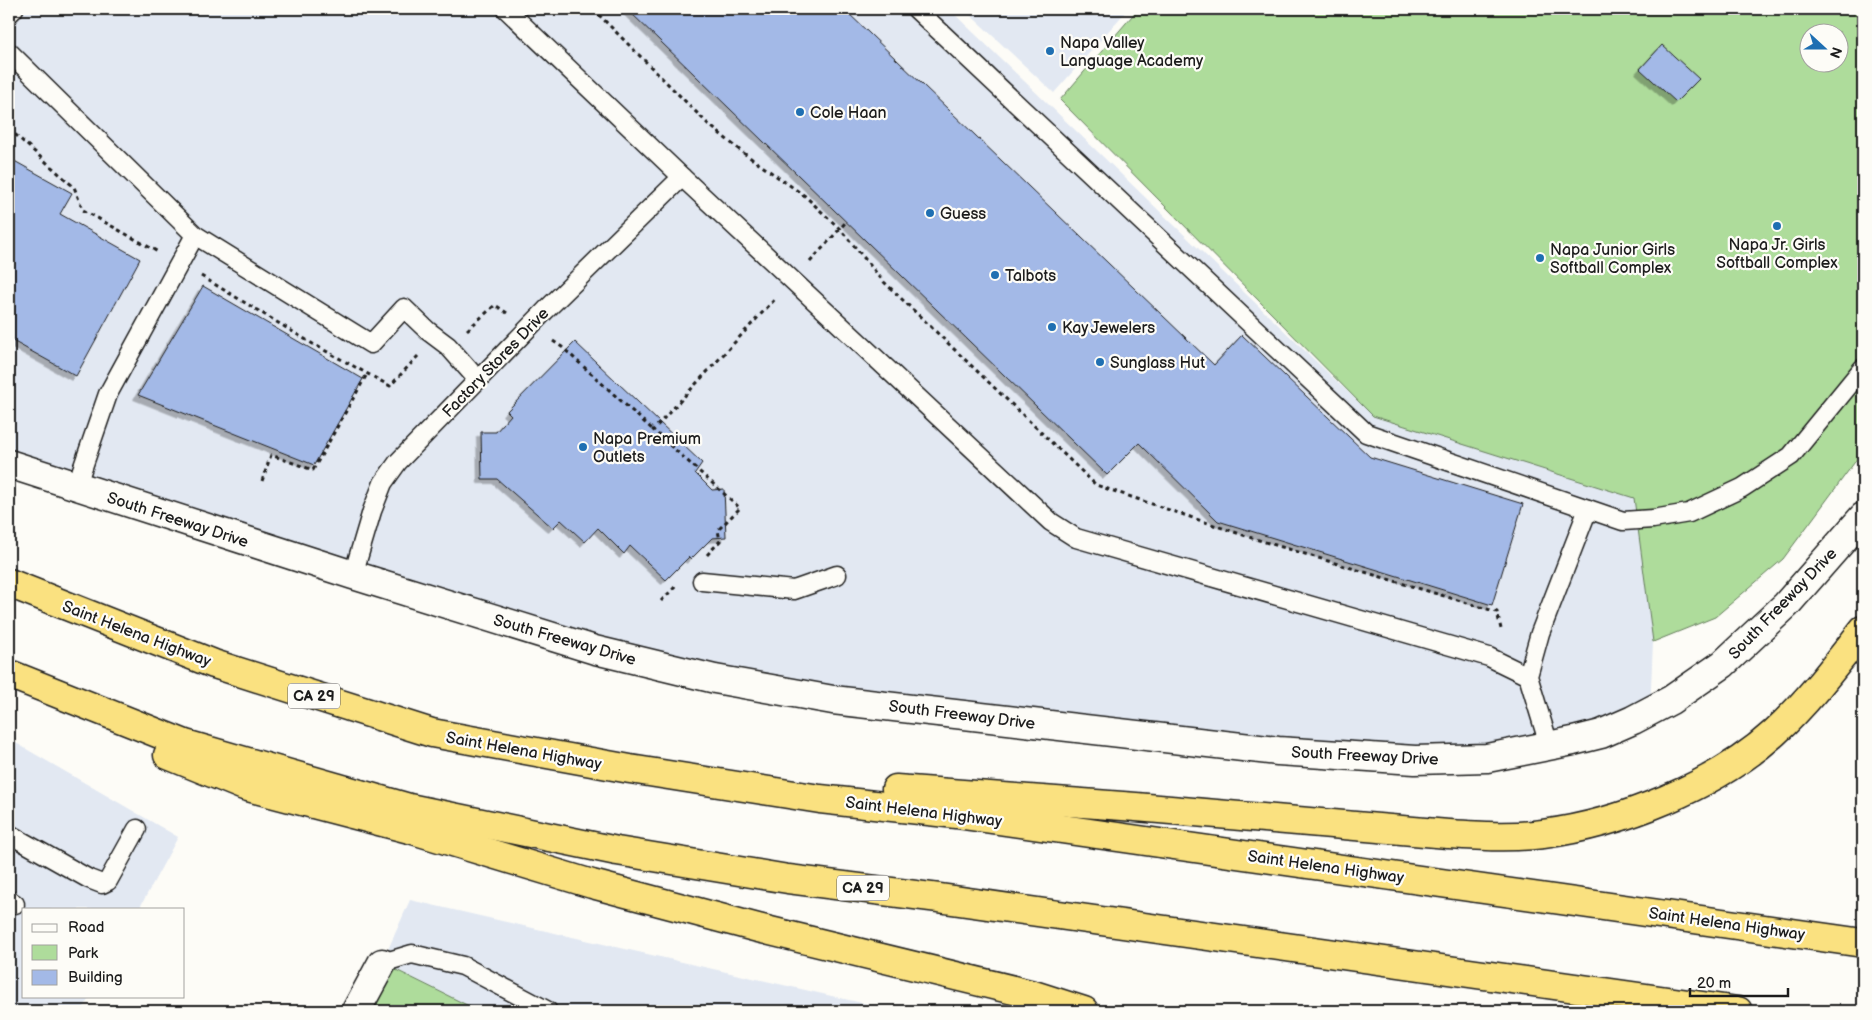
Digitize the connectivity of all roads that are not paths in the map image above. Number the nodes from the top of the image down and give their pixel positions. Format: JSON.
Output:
{"nodes":[{"id":1,"x":14,"y":9,"type":"edge"},
{"id":2,"x":506,"y":9,"type":"edge"},
{"id":3,"x":916,"y":9,"type":"edge"},
{"id":4,"x":9,"y":14,"type":"edge"},
{"id":5,"x":9,"y":52,"type":"edge"},
{"id":6,"x":682,"y":177,"type":"junction"},
{"id":7,"x":195,"y":235,"type":"junction"},
{"id":8,"x":1863,"y":368,"type":"edge"},
{"id":9,"x":478,"y":380,"type":"junction"},
{"id":10,"x":1857,"y":388,"type":"edge"},
{"id":11,"x":9,"y":464,"type":"edge"},
{"id":12,"x":76,"y":487,"type":"junction"},
{"id":13,"x":1588,"y":509,"type":"junction"},
{"id":14,"x":1863,"y":517,"type":"edge"},
{"id":15,"x":353,"y":575,"type":"junction"},
{"id":16,"x":837,"y":575,"type":"dead end"},
{"id":17,"x":702,"y":581,"type":"dead end"},
{"id":18,"x":9,"y":583,"type":"edge"},
{"id":19,"x":1863,"y":630,"type":"edge"},
{"id":20,"x":9,"y":674,"type":"edge"},
{"id":21,"x":1528,"y":676,"type":"junction"},
{"id":22,"x":9,"y":679,"type":"edge"},
{"id":23,"x":1548,"y":745,"type":"junction"},
{"id":24,"x":630,"y":769,"type":"junction"},
{"id":25,"x":137,"y":829,"type":"dead end"},
{"id":26,"x":9,"y":834,"type":"edge"},
{"id":27,"x":1863,"y":942,"type":"edge"},
{"id":28,"x":382,"y":963,"type":"joint"},
{"id":29,"x":356,"y":1011,"type":"edge"},
{"id":30,"x":548,"y":1011,"type":"edge"},
{"id":31,"x":1084,"y":1011,"type":"edge"},
{"id":32,"x":1738,"y":1011,"type":"edge"}],
"edges":[{"from":1,"to":4,"type":"lane"},
{"from":2,"to":6,"type":"lane"},
{"from":3,"to":13,"type":"lane"},
{"from":5,"to":7,"type":"lane"},
{"from":6,"to":9,"type":"lane","name":"Factory Stores Drive"},
{"from":6,"to":21,"type":"lane"},
{"from":7,"to":9,"type":"lane"},
{"from":7,"to":12,"type":"lane"},
{"from":8,"to":10,"type":"lane"},
{"from":9,"to":15,"type":"lane","name":"Factory Stores Drive"},
{"from":10,"to":13,"type":"lane"},
{"from":11,"to":12,"type":"street","name":"South Freeway Drive"},
{"from":12,"to":15,"type":"street","name":"South Freeway Drive"},
{"from":13,"to":21,"type":"lane"},
{"from":14,"to":23,"type":"street","name":"South Freeway Drive"},
{"from":15,"to":23,"type":"street","name":"South Freeway Drive"},
{"from":16,"to":17,"type":"lane"},
{"from":18,"to":24,"type":"highway","name":"Saint Helena Highway","number":"CA 29"},
{"from":19,"to":24,"type":"highway"},
{"from":20,"to":32,"type":"highway","number":"CA 29"},
{"from":21,"to":23,"type":"lane"},
{"from":22,"to":31,"type":"highway"},
{"from":24,"to":27,"type":"highway","name":"Saint Helena Highway","number":"CA 29"},
{"from":25,"to":26,"type":"lane"},
{"from":28,"to":29,"type":"street"},
{"from":28,"to":30,"type":"lane"}]}
